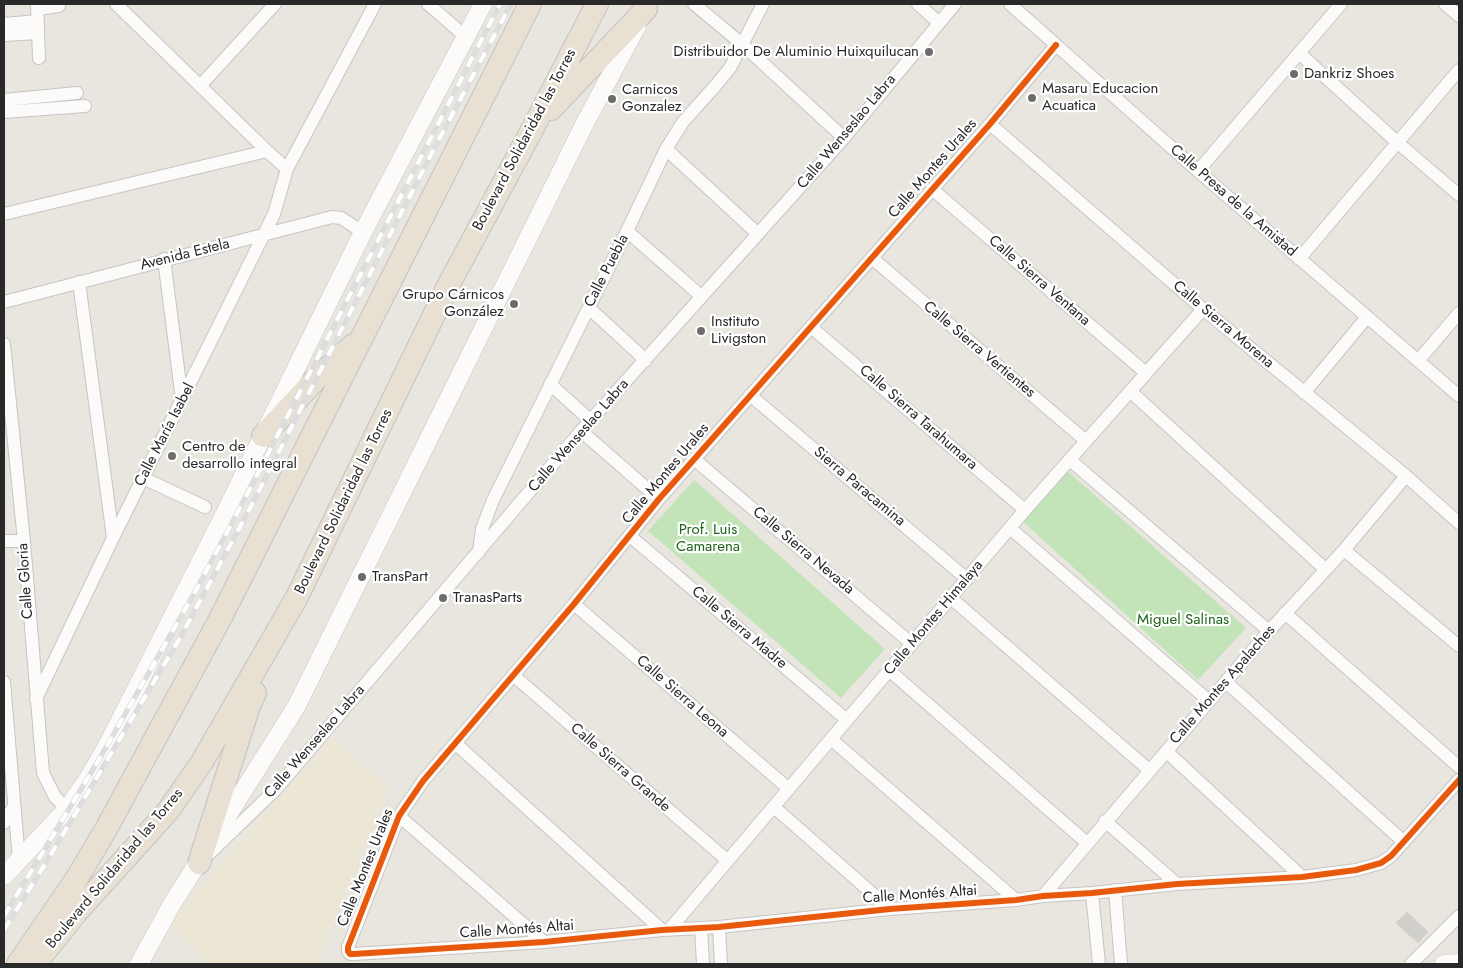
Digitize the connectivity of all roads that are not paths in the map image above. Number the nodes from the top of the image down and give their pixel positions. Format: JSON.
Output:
{"nodes":[{"id":1,"x":116,"y":4,"type":"edge"},
{"id":2,"x":276,"y":4,"type":"edge"},
{"id":3,"x":375,"y":4,"type":"edge"},
{"id":4,"x":428,"y":4,"type":"edge"},
{"id":5,"x":483,"y":4,"type":"edge"},
{"id":6,"x":530,"y":4,"type":"edge"},
{"id":7,"x":597,"y":4,"type":"edge"},
{"id":8,"x":694,"y":4,"type":"edge"},
{"id":9,"x":763,"y":4,"type":"edge"},
{"id":10,"x":918,"y":4,"type":"edge"},
{"id":11,"x":955,"y":4,"type":"edge"},
{"id":12,"x":1010,"y":4,"type":"edge"},
{"id":13,"x":1341,"y":4,"type":"edge"},
{"id":14,"x":1445,"y":4,"type":"edge"},
{"id":15,"x":59,"y":6,"type":"dead end"},
{"id":16,"x":648,"y":6,"type":"edge"},
{"id":17,"x":1459,"y":16,"type":"edge"},
{"id":18,"x":938,"y":22,"type":"junction"},
{"id":19,"x":4,"y":24,"type":"edge"},
{"id":20,"x":40,"y":26,"type":"edge"},
{"id":21,"x":4,"y":35,"type":"edge"},
{"id":22,"x":466,"y":37,"type":"junction"},
{"id":23,"x":742,"y":44,"type":"junction"},
{"id":24,"x":1056,"y":45,"type":"junction"},
{"id":25,"x":1299,"y":53,"type":"junction"},
{"id":26,"x":39,"y":58,"type":"dead end"},
{"id":27,"x":1459,"y":70,"type":"edge"},
{"id":28,"x":200,"y":86,"type":"junction"},
{"id":29,"x":77,"y":93,"type":"dead end"},
{"id":30,"x":4,"y":100,"type":"edge"},
{"id":31,"x":84,"y":106,"type":"dead end"},
{"id":32,"x":4,"y":112,"type":"edge"},
{"id":33,"x":990,"y":124,"type":"junction"},
{"id":34,"x":534,"y":128,"type":"junction"},
{"id":35,"x":844,"y":138,"type":"junction"},
{"id":36,"x":1397,"y":142,"type":"junction"},
{"id":37,"x":666,"y":149,"type":"junction"},
{"id":38,"x":267,"y":151,"type":"junction"},
{"id":39,"x":287,"y":169,"type":"junction"},
{"id":40,"x":1198,"y":171,"type":"junction"},
{"id":41,"x":932,"y":189,"type":"junction"},
{"id":42,"x":1459,"y":195,"type":"edge"},
{"id":43,"x":4,"y":214,"type":"edge"},
{"id":44,"x":627,"y":231,"type":"junction"},
{"id":45,"x":363,"y":232,"type":"junction"},
{"id":46,"x":758,"y":234,"type":"junction"},
{"id":47,"x":264,"y":235,"type":"junction"},
{"id":48,"x":872,"y":258,"type":"junction"},
{"id":49,"x":1299,"y":259,"type":"junction"},
{"id":50,"x":164,"y":260,"type":"junction"},
{"id":51,"x":79,"y":282,"type":"junction"},
{"id":52,"x":701,"y":296,"type":"junction"},
{"id":53,"x":4,"y":302,"type":"edge"},
{"id":54,"x":588,"y":308,"type":"junction"},
{"id":55,"x":1203,"y":309,"type":"junction"},
{"id":56,"x":1459,"y":313,"type":"edge"},
{"id":57,"x":1367,"y":317,"type":"junction"},
{"id":58,"x":811,"y":327,"type":"junction"},
{"id":59,"x":363,"y":336,"type":"junction"},
{"id":60,"x":4,"y":344,"type":"edge"},
{"id":61,"x":645,"y":361,"type":"junction"},
{"id":62,"x":1418,"y":361,"type":"junction"},
{"id":63,"x":1146,"y":373,"type":"junction"},
{"id":64,"x":550,"y":384,"type":"junction"},
{"id":65,"x":1130,"y":392,"type":"junction"},
{"id":66,"x":1304,"y":393,"type":"junction"},
{"id":67,"x":750,"y":395,"type":"junction"},
{"id":68,"x":1459,"y":396,"type":"edge"},
{"id":69,"x":182,"y":400,"type":"junction"},
{"id":70,"x":591,"y":421,"type":"junction"},
{"id":71,"x":582,"y":431,"type":"junction"},
{"id":72,"x":264,"y":436,"type":"junction"},
{"id":73,"x":1086,"y":442,"type":"junction"},
{"id":74,"x":694,"y":459,"type":"junction"},
{"id":75,"x":1070,"y":460,"type":"junction"},
{"id":76,"x":1406,"y":476,"type":"junction"},
{"id":77,"x":143,"y":478,"type":"junction"},
{"id":78,"x":659,"y":499,"type":"junction"},
{"id":79,"x":205,"y":507,"type":"dead end"},
{"id":80,"x":1025,"y":510,"type":"junction"},
{"id":81,"x":1459,"y":522,"type":"edge"},
{"id":82,"x":1010,"y":528,"type":"junction"},
{"id":83,"x":630,"y":536,"type":"junction"},
{"id":84,"x":113,"y":538,"type":"junction"},
{"id":85,"x":4,"y":541,"type":"edge"},
{"id":86,"x":24,"y":541,"type":"junction"},
{"id":87,"x":1344,"y":550,"type":"junction"},
{"id":88,"x":479,"y":552,"type":"junction"},
{"id":89,"x":1325,"y":569,"type":"junction"},
{"id":90,"x":967,"y":579,"type":"junction"},
{"id":91,"x":297,"y":597,"type":"junction"},
{"id":92,"x":951,"y":598,"type":"junction"},
{"id":93,"x":574,"y":604,"type":"junction"},
{"id":94,"x":1285,"y":613,"type":"junction"},
{"id":95,"x":1269,"y":631,"type":"junction"},
{"id":96,"x":912,"y":644,"type":"junction"},
{"id":97,"x":1459,"y":646,"type":"edge"},
{"id":98,"x":890,"y":671,"type":"junction"},
{"id":99,"x":513,"y":675,"type":"junction"},
{"id":100,"x":4,"y":682,"type":"edge"},
{"id":101,"x":1226,"y":682,"type":"junction"},
{"id":102,"x":36,"y":699,"type":"junction"},
{"id":103,"x":1209,"y":701,"type":"junction"},
{"id":104,"x":847,"y":720,"type":"junction"},
{"id":105,"x":831,"y":739,"type":"junction"},
{"id":106,"x":455,"y":744,"type":"junction"},
{"id":107,"x":1166,"y":751,"type":"junction"},
{"id":108,"x":1459,"y":767,"type":"edge"},
{"id":109,"x":1149,"y":770,"type":"junction"},
{"id":110,"x":1459,"y":780,"type":"edge"},
{"id":111,"x":789,"y":789,"type":"junction"},
{"id":112,"x":14,"y":806,"type":"junction"},
{"id":113,"x":774,"y":807,"type":"junction"},
{"id":114,"x":67,"y":809,"type":"junction"},
{"id":115,"x":398,"y":816,"type":"junction"},
{"id":116,"x":5,"y":820,"type":"edge"},
{"id":117,"x":1105,"y":821,"type":"junction"},
{"id":118,"x":1087,"y":842,"type":"junction"},
{"id":119,"x":1404,"y":842,"type":"junction"},
{"id":120,"x":19,"y":860,"type":"junction"},
{"id":121,"x":728,"y":861,"type":"junction"},
{"id":122,"x":199,"y":863,"type":"junction"},
{"id":123,"x":4,"y":876,"type":"edge"},
{"id":124,"x":1302,"y":877,"type":"junction"},
{"id":125,"x":1177,"y":884,"type":"junction"},
{"id":126,"x":1114,"y":890,"type":"junction"},
{"id":127,"x":1092,"y":893,"type":"junction"},
{"id":128,"x":1043,"y":896,"type":"junction"},
{"id":129,"x":1016,"y":900,"type":"junction"},
{"id":130,"x":890,"y":909,"type":"junction"},
{"id":131,"x":1459,"y":916,"type":"edge"},
{"id":132,"x":719,"y":927,"type":"junction"},
{"id":133,"x":701,"y":928,"type":"junction"},
{"id":134,"x":666,"y":930,"type":"junction"},
{"id":135,"x":544,"y":942,"type":"junction"},
{"id":136,"x":348,"y":952,"type":"joint"},
{"id":137,"x":1459,"y":962,"type":"edge"},
{"id":138,"x":18,"y":964,"type":"edge"},
{"id":139,"x":35,"y":964,"type":"edge"},
{"id":140,"x":138,"y":964,"type":"edge"},
{"id":141,"x":703,"y":964,"type":"edge"},
{"id":142,"x":721,"y":964,"type":"edge"},
{"id":143,"x":1099,"y":964,"type":"edge"},
{"id":144,"x":1121,"y":964,"type":"edge"},
{"id":145,"x":1411,"y":964,"type":"edge"},
{"id":146,"x":1444,"y":964,"type":"edge"}],
"edges":[{"from":1,"to":28,"type":"street"},
{"from":2,"to":28,"type":"street"},
{"from":3,"to":39,"type":"street","name":"Calle María Isabel"},
{"from":4,"to":22,"type":"street"},
{"from":5,"to":22,"type":"main road"},
{"from":6,"to":59,"type":"highway","name":"Boulevard Solidaridad las Torres"},
{"from":7,"to":34,"type":"highway","name":"Boulevard Solidaridad las Torres"},
{"from":8,"to":23,"type":"street"},
{"from":9,"to":23,"type":"street","name":"Calle Puebla"},
{"from":10,"to":18,"type":"street"},
{"from":11,"to":18,"type":"street","name":"Calle Wenseslao Labra"},
{"from":12,"to":24,"type":"street","name":"Calle Presa de la Amistad"},
{"from":13,"to":25,"type":"street"},
{"from":14,"to":17,"type":"street"},
{"from":15,"to":20,"type":"street"},
{"from":16,"to":34,"type":"highway"},
{"from":16,"to":122,"type":"main road"},
{"from":18,"to":35,"type":"street","name":"Calle Wenseslao Labra"},
{"from":19,"to":20,"type":"street"},
{"from":20,"to":21,"type":"street"},
{"from":20,"to":26,"type":"street"},
{"from":22,"to":45,"type":"main road"},
{"from":23,"to":35,"type":"street"},
{"from":23,"to":37,"type":"street","name":"Calle Puebla"},
{"from":24,"to":33,"type":"street","name":"Calle Montes Urales"},
{"from":24,"to":40,"type":"street","name":"Calle Presa de la Amistad"},
{"from":25,"to":36,"type":"street"},
{"from":25,"to":40,"type":"street"},
{"from":27,"to":36,"type":"street"},
{"from":28,"to":38,"type":"street"},
{"from":29,"to":30,"type":"street"},
{"from":31,"to":32,"type":"street"},
{"from":33,"to":41,"type":"street","name":"Calle Montes Urales"},
{"from":33,"to":55,"type":"street","name":"Calle Sierra Morena"},
{"from":34,"to":91,"type":"highway","name":"Boulevard Solidaridad las Torres"},
{"from":35,"to":46,"type":"street","name":"Calle Wenseslao Labra"},
{"from":36,"to":42,"type":"street"},
{"from":36,"to":49,"type":"street"},
{"from":37,"to":44,"type":"street","name":"Calle Puebla"},
{"from":37,"to":46,"type":"street"},
{"from":38,"to":39,"type":"street"},
{"from":38,"to":43,"type":"street"},
{"from":39,"to":47,"type":"street","name":"Calle María Isabel"},
{"from":40,"to":49,"type":"street","name":"Calle Presa de la Amistad"},
{"from":41,"to":48,"type":"street","name":"Calle Montes Urales"},
{"from":41,"to":63,"type":"street","name":"Calle Sierra Ventana"},
{"from":44,"to":52,"type":"street"},
{"from":44,"to":54,"type":"street","name":"Calle Puebla"},
{"from":45,"to":47,"type":"street","name":"Avenida Estela"},
{"from":45,"to":72,"type":"main road"},
{"from":46,"to":52,"type":"street","name":"Calle Wenseslao Labra"},
{"from":47,"to":50,"type":"street","name":"Avenida Estela"},
{"from":47,"to":69,"type":"street","name":"Calle María Isabel"},
{"from":48,"to":58,"type":"street","name":"Calle Montes Urales"},
{"from":48,"to":73,"type":"street","name":"Calle Sierra Vertientes"},
{"from":49,"to":57,"type":"street","name":"Calle Presa de la Amistad"},
{"from":50,"to":51,"type":"street","name":"Avenida Estela"},
{"from":50,"to":69,"type":"street"},
{"from":51,"to":53,"type":"street","name":"Avenida Estela"},
{"from":51,"to":84,"type":"street"},
{"from":52,"to":61,"type":"street","name":"Calle Wenseslao Labra"},
{"from":54,"to":61,"type":"street"},
{"from":54,"to":64,"type":"street","name":"Calle Puebla"},
{"from":55,"to":63,"type":"street","name":"Calle Montes Himalaya"},
{"from":55,"to":66,"type":"street","name":"Calle Sierra Morena"},
{"from":56,"to":62,"type":"street"},
{"from":57,"to":62,"type":"street","name":"Calle Presa de la Amistad"},
{"from":57,"to":66,"type":"street"},
{"from":58,"to":67,"type":"street","name":"Calle Montes Urales"},
{"from":58,"to":80,"type":"street","name":"Calle Sierra Tarahumara"},
{"from":59,"to":72,"type":"highway"},
{"from":59,"to":138,"type":"highway","name":"Boulevard Solidaridad las Torres"},
{"from":60,"to":86,"type":"street","name":"Calle Gloria"},
{"from":61,"to":70,"type":"street","name":"Calle Wenseslao Labra"},
{"from":62,"to":68,"type":"street","name":"Calle Presa de la Amistad"},
{"from":63,"to":65,"type":"street","name":"Calle Montes Himalaya"},
{"from":64,"to":70,"type":"street"},
{"from":64,"to":88,"type":"street","name":"Calle Puebla"},
{"from":65,"to":73,"type":"street","name":"Calle Montes Himalaya"},
{"from":65,"to":89,"type":"street"},
{"from":66,"to":76,"type":"street","name":"Calle Sierra Morena"},
{"from":67,"to":74,"type":"street","name":"Calle Montes Urales"},
{"from":67,"to":90,"type":"street","name":"Sierra Paracamina"},
{"from":69,"to":77,"type":"street","name":"Calle María Isabel"},
{"from":70,"to":71,"type":"street","name":"Calle Wenseslao Labra"},
{"from":71,"to":78,"type":"street"},
{"from":71,"to":88,"type":"street","name":"Calle Wenseslao Labra"},
{"from":72,"to":114,"type":"main road"},
{"from":73,"to":75,"type":"street","name":"Calle Montes Himalaya"},
{"from":74,"to":78,"type":"street","name":"Calle Montes Urales"},
{"from":74,"to":96,"type":"street","name":"Calle Sierra Nevada"},
{"from":75,"to":80,"type":"street","name":"Calle Montes Himalaya"},
{"from":75,"to":95,"type":"street"},
{"from":76,"to":81,"type":"street","name":"Calle Sierra Morena"},
{"from":76,"to":87,"type":"street","name":"Calle Montes Apalaches"},
{"from":77,"to":79,"type":"street"},
{"from":77,"to":84,"type":"street","name":"Calle María Isabel"},
{"from":78,"to":83,"type":"street","name":"Calle Montes Urales"},
{"from":80,"to":82,"type":"street","name":"Calle Montes Himalaya"},
{"from":82,"to":90,"type":"street","name":"Calle Montes Himalaya"},
{"from":82,"to":103,"type":"street"},
{"from":83,"to":93,"type":"street","name":"Calle Montes Urales"},
{"from":83,"to":104,"type":"street","name":"Calle Sierra Madre"},
{"from":84,"to":102,"type":"street","name":"Calle María Isabel"},
{"from":85,"to":86,"type":"street"},
{"from":86,"to":102,"type":"street","name":"Calle Gloria"},
{"from":87,"to":89,"type":"street","name":"Calle Montes Apalaches"},
{"from":87,"to":97,"type":"street"},
{"from":88,"to":122,"type":"street","name":"Calle Wenseslao Labra"},
{"from":89,"to":94,"type":"street","name":"Calle Montes Apalaches"},
{"from":90,"to":92,"type":"street","name":"Calle Montes Himalaya"},
{"from":91,"to":122,"type":"highway"},
{"from":91,"to":139,"type":"highway","name":"Boulevard Solidaridad las Torres"},
{"from":92,"to":96,"type":"street","name":"Calle Montes Himalaya"},
{"from":92,"to":109,"type":"street"},
{"from":93,"to":99,"type":"street","name":"Calle Montes Urales"},
{"from":93,"to":111,"type":"street","name":"Calle Sierra Leona"},
{"from":94,"to":95,"type":"street","name":"Calle Montes Apalaches"},
{"from":94,"to":108,"type":"street"},
{"from":95,"to":101,"type":"street","name":"Calle Montes Apalaches"},
{"from":96,"to":98,"type":"street","name":"Calle Montes Himalaya"},
{"from":98,"to":104,"type":"street","name":"Calle Montes Himalaya"},
{"from":98,"to":118,"type":"street"},
{"from":99,"to":106,"type":"street","name":"Calle Montes Urales"},
{"from":99,"to":121,"type":"street","name":"Calle Sierra Grande"},
{"from":100,"to":112,"type":"street"},
{"from":101,"to":103,"type":"street","name":"Calle Montes Apalaches"},
{"from":101,"to":119,"type":"street"},
{"from":102,"to":114,"type":"street","name":"Calle Gloria"},
{"from":103,"to":107,"type":"street","name":"Calle Montes Apalaches"},
{"from":104,"to":105,"type":"street","name":"Calle Montes Himalaya"},
{"from":105,"to":111,"type":"street","name":"Calle Montes Himalaya"},
{"from":105,"to":129,"type":"street"},
{"from":106,"to":115,"type":"street","name":"Calle Montes Urales"},
{"from":106,"to":134,"type":"street"},
{"from":107,"to":109,"type":"street","name":"Calle Montes Apalaches"},
{"from":107,"to":124,"type":"street"},
{"from":109,"to":117,"type":"street","name":"Calle Montes Apalaches"},
{"from":110,"to":119,"type":"street","name":"Calle Montés Altai"},
{"from":111,"to":113,"type":"street","name":"Calle Montes Himalaya"},
{"from":112,"to":116,"type":"street"},
{"from":112,"to":120,"type":"street"},
{"from":113,"to":121,"type":"street","name":"Calle Montes Himalaya"},
{"from":113,"to":130,"type":"street"},
{"from":114,"to":120,"type":"main road"},
{"from":115,"to":135,"type":"street"},
{"from":115,"to":136,"type":"street","name":"Calle Montes Urales"},
{"from":117,"to":118,"type":"street","name":"Calle Montes Apalaches"},
{"from":117,"to":125,"type":"street"},
{"from":118,"to":128,"type":"street","name":"Calle Montes Apalaches"},
{"from":119,"to":124,"type":"street","name":"Calle Montés Altai"},
{"from":120,"to":123,"type":"main road"},
{"from":121,"to":134,"type":"street","name":"Calle Montes Himalaya"},
{"from":122,"to":140,"type":"main road"},
{"from":124,"to":125,"type":"street","name":"Calle Montés Altai"},
{"from":125,"to":126,"type":"street","name":"Calle Montés Altai"},
{"from":126,"to":127,"type":"street","name":"Calle Montés Altai"},
{"from":126,"to":144,"type":"street"},
{"from":127,"to":128,"type":"street","name":"Calle Montés Altai"},
{"from":127,"to":143,"type":"street"},
{"from":128,"to":129,"type":"street","name":"Calle Montés Altai"},
{"from":129,"to":130,"type":"street","name":"Calle Montés Altai"},
{"from":130,"to":132,"type":"street","name":"Calle Montés Altai"},
{"from":131,"to":145,"type":"street"},
{"from":132,"to":133,"type":"street","name":"Calle Montés Altai"},
{"from":132,"to":142,"type":"street"},
{"from":133,"to":134,"type":"street","name":"Calle Montés Altai"},
{"from":133,"to":141,"type":"street"},
{"from":134,"to":135,"type":"street","name":"Calle Montés Altai"},
{"from":135,"to":136,"type":"street","name":"Calle Montés Altai"},
{"from":137,"to":146,"type":"main road"}]}
